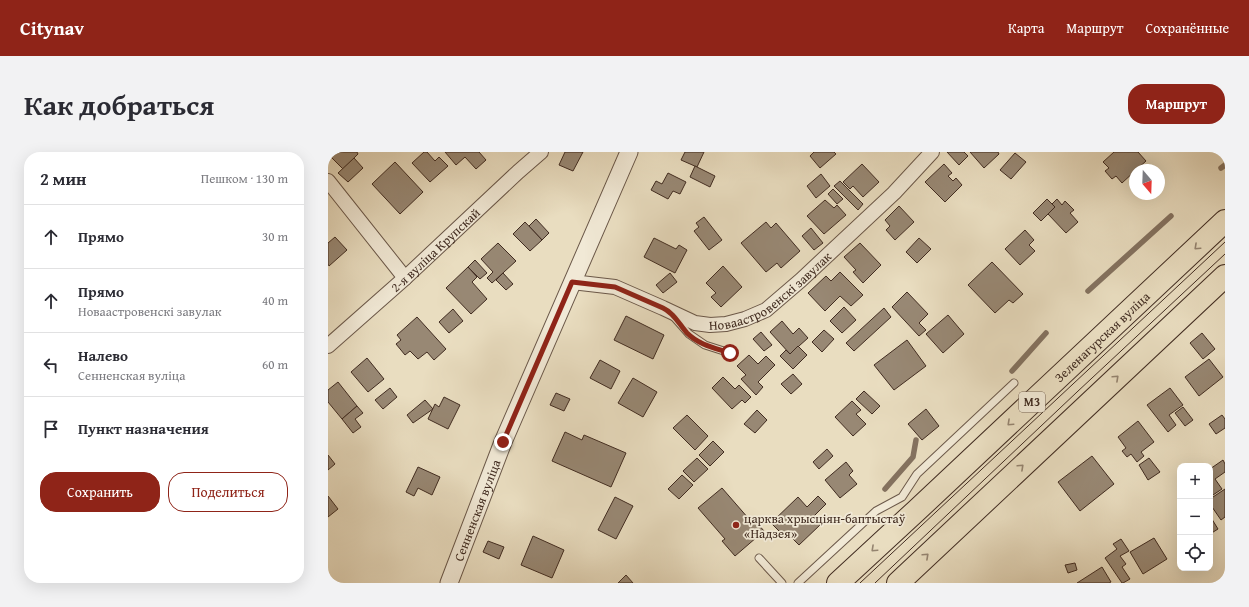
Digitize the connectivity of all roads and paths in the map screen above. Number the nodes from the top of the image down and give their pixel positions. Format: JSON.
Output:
{"nodes":[{"id":1,"x":542,"y":152,"type":"edge"},
{"id":2,"x":629,"y":152,"type":"edge"},
{"id":3,"x":932,"y":152,"type":"edge"},
{"id":4,"x":328,"y":181,"type":"edge"},
{"id":5,"x":1225,"y":220,"type":"edge"},
{"id":6,"x":1225,"y":276,"type":"edge"},
{"id":7,"x":405,"y":278,"type":"junction"},
{"id":8,"x":572,"y":282,"type":"junction"},
{"id":9,"x":668,"y":310,"type":"junction"},
{"id":10,"x":328,"y":346,"type":"edge"},
{"id":11,"x":730,"y":353,"type":"dead end"},
{"id":12,"x":1014,"y":383,"type":"dead end"},
{"id":13,"x":910,"y":504,"type":"junction"},
{"id":14,"x":759,"y":558,"type":"dead end"},
{"id":15,"x":449,"y":583,"type":"edge"},
{"id":16,"x":782,"y":583,"type":"edge"},
{"id":17,"x":798,"y":583,"type":"edge"},
{"id":18,"x":838,"y":583,"type":"edge"},
{"id":19,"x":898,"y":583,"type":"edge"}],
"edges":[{"from":1,"to":7,"type":"street","name":"2-я вуліца Крупскай"},
{"from":2,"to":8,"type":"street","name":"Сенненская вуліца"},
{"from":3,"to":9,"type":"street","name":"Новаастровенскі завулак"},
{"from":4,"to":7,"type":"street"},
{"from":5,"to":13,"type":"main road","name":"Зеленагурская вуліца","number":"М3","one_way":true},
{"from":19,"to":6,"type":"main road","one_way":true},
{"from":7,"to":10,"type":"street","name":"2-я вуліца Крупскай"},
{"from":8,"to":9,"type":"street","name":"Новаастровенскі завулак"},
{"from":8,"to":15,"type":"street","name":"Сенненская вуліца"},
{"from":9,"to":11,"type":"lane"},
{"from":12,"to":13,"type":"lane"},
{"from":13,"to":17,"type":"lane"},
{"from":13,"to":18,"type":"main road","name":"Зеленагурская вуліца","number":"М3","one_way":true},
{"from":14,"to":16,"type":"lane"}]}
